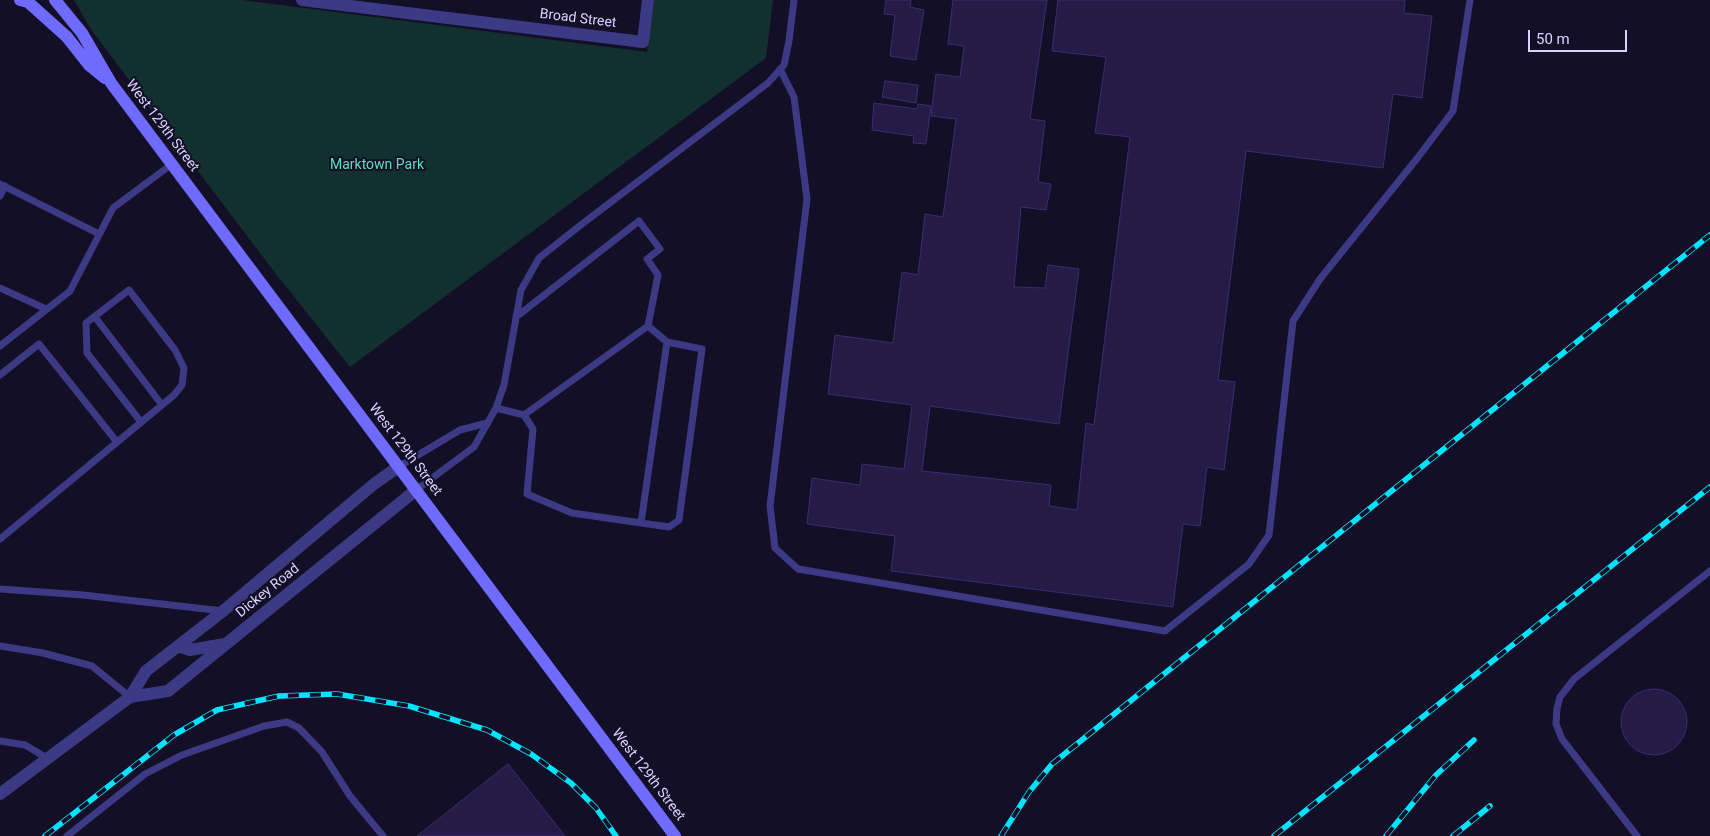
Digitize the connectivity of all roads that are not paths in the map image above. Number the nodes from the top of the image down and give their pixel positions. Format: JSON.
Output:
{"nodes":[{"id":1,"x":20,"y":0,"type":"edge"},
{"id":2,"x":54,"y":0,"type":"edge"},
{"id":3,"x":302,"y":0,"type":"edge"},
{"id":4,"x":648,"y":0,"type":"edge"},
{"id":5,"x":794,"y":0,"type":"edge"},
{"id":6,"x":1470,"y":0,"type":"edge"},
{"id":7,"x":322,"y":1,"type":"edge"},
{"id":8,"x":780,"y":69,"type":"junction"},
{"id":9,"x":111,"y":83,"type":"junction"},
{"id":10,"x":172,"y":164,"type":"junction"},
{"id":11,"x":2,"y":185,"type":"edge"},
{"id":12,"x":0,"y":196,"type":"edge"},
{"id":13,"x":100,"y":234,"type":"junction"},
{"id":14,"x":0,"y":288,"type":"edge"},
{"id":15,"x":46,"y":309,"type":"junction"},
{"id":16,"x":95,"y":316,"type":"junction"},
{"id":17,"x":516,"y":317,"type":"junction"},
{"id":18,"x":648,"y":326,"type":"junction"},
{"id":19,"x":667,"y":342,"type":"junction"},
{"id":20,"x":0,"y":346,"type":"edge"},
{"id":21,"x":0,"y":375,"type":"edge"},
{"id":22,"x":162,"y":405,"type":"junction"},
{"id":23,"x":496,"y":408,"type":"junction"},
{"id":24,"x":524,"y":415,"type":"junction"},
{"id":25,"x":141,"y":422,"type":"junction"},
{"id":26,"x":487,"y":423,"type":"junction"},
{"id":27,"x":117,"y":442,"type":"junction"},
{"id":28,"x":398,"y":467,"type":"junction"},
{"id":29,"x":416,"y":490,"type":"junction"},
{"id":30,"x":641,"y":523,"type":"junction"},
{"id":31,"x":0,"y":539,"type":"edge"},
{"id":32,"x":1710,"y":571,"type":"edge"},
{"id":33,"x":0,"y":589,"type":"edge"},
{"id":34,"x":223,"y":611,"type":"junction"},
{"id":35,"x":228,"y":643,"type":"junction"},
{"id":36,"x":0,"y":646,"type":"edge"},
{"id":37,"x":178,"y":646,"type":"junction"},
{"id":38,"x":130,"y":697,"type":"junction"},
{"id":39,"x":0,"y":741,"type":"edge"},
{"id":40,"x":47,"y":758,"type":"junction"},
{"id":41,"x":0,"y":794,"type":"edge"},
{"id":42,"x":67,"y":836,"type":"edge"},
{"id":43,"x":382,"y":836,"type":"edge"},
{"id":44,"x":675,"y":836,"type":"edge"},
{"id":45,"x":1637,"y":836,"type":"edge"}],
"edges":[{"from":1,"to":9,"type":"main road","name":"West 129th Street"},
{"from":2,"to":9,"type":"main road","name":"West 129th Street"},
{"from":3,"to":7,"type":"street","name":"Broad Street"},
{"from":4,"to":7,"type":"street","name":"Broad Street"},
{"from":5,"to":8,"type":"lane"},
{"from":6,"to":8,"type":"lane"},
{"from":8,"to":17,"type":"lane"},
{"from":9,"to":10,"type":"main road","name":"West 129th Street"},
{"from":10,"to":13,"type":"lane"},
{"from":10,"to":28,"type":"main road","name":"West 129th Street"},
{"from":11,"to":12,"type":"lane"},
{"from":11,"to":13,"type":"lane"},
{"from":13,"to":15,"type":"lane"},
{"from":14,"to":15,"type":"lane"},
{"from":15,"to":20,"type":"lane"},
{"from":16,"to":22,"type":"lane"},
{"from":16,"to":22,"type":"lane"},
{"from":16,"to":25,"type":"lane"},
{"from":17,"to":18,"type":"lane"},
{"from":17,"to":23,"type":"lane"},
{"from":18,"to":19,"type":"lane"},
{"from":18,"to":24,"type":"lane"},
{"from":19,"to":30,"type":"lane"},
{"from":19,"to":30,"type":"lane"},
{"from":21,"to":27,"type":"lane"},
{"from":22,"to":25,"type":"lane"},
{"from":23,"to":24,"type":"lane"},
{"from":23,"to":26,"type":"lane"},
{"from":24,"to":30,"type":"lane"},
{"from":25,"to":27,"type":"lane"},
{"from":26,"to":28,"type":"lane"},
{"from":26,"to":29,"type":"lane"},
{"from":27,"to":31,"type":"lane"},
{"from":28,"to":29,"type":"main road","name":"West 129th Street"},
{"from":28,"to":34,"type":"street","name":"Dickey Road"},
{"from":29,"to":35,"type":"street","name":"Dickey Road"},
{"from":29,"to":44,"type":"main road","name":"West 129th Street"},
{"from":32,"to":45,"type":"lane"},
{"from":33,"to":34,"type":"lane"},
{"from":34,"to":37,"type":"street","name":"Dickey Road"},
{"from":35,"to":37,"type":"street"},
{"from":35,"to":38,"type":"street","name":"Dickey Road"},
{"from":36,"to":38,"type":"lane"},
{"from":37,"to":38,"type":"street","name":"Dickey Road"},
{"from":38,"to":40,"type":"street","name":"Dickey Road"},
{"from":39,"to":40,"type":"lane"},
{"from":40,"to":41,"type":"street","name":"Dickey Road"},
{"from":42,"to":43,"type":"lane"}]}
